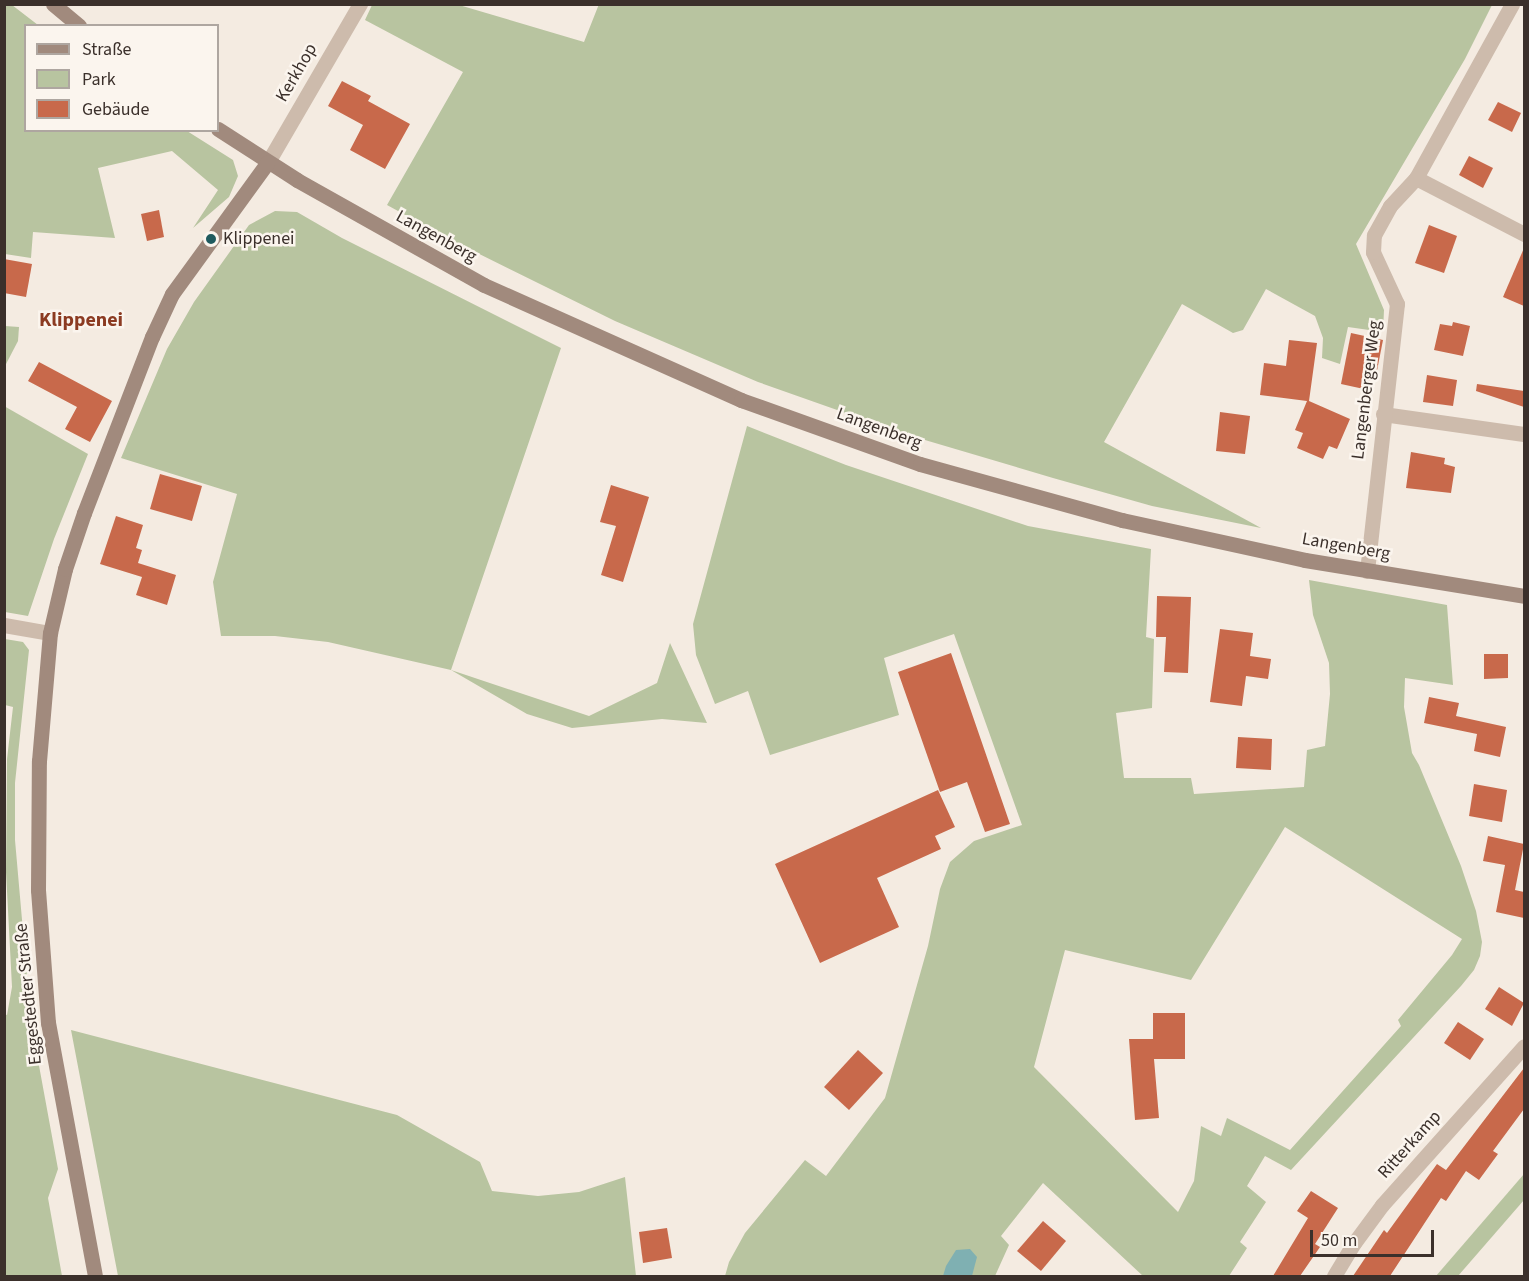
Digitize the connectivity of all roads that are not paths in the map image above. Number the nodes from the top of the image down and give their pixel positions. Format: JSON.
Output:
{"nodes":[{"id":1,"x":53,"y":4,"type":"edge"},
{"id":2,"x":360,"y":4,"type":"edge"},
{"id":3,"x":1512,"y":4,"type":"edge"},
{"id":4,"x":77,"y":24,"type":"edge"},
{"id":5,"x":219,"y":130,"type":"edge"},
{"id":6,"x":268,"y":162,"type":"junction"},
{"id":7,"x":1416,"y":178,"type":"junction"},
{"id":8,"x":1524,"y":234,"type":"edge"},
{"id":9,"x":1383,"y":414,"type":"junction"},
{"id":10,"x":1524,"y":434,"type":"edge"},
{"id":11,"x":1368,"y":571,"type":"junction"},
{"id":12,"x":1524,"y":596,"type":"edge"},
{"id":13,"x":4,"y":625,"type":"edge"},
{"id":14,"x":50,"y":633,"type":"junction"},
{"id":15,"x":1524,"y":1046,"type":"edge"},
{"id":16,"x":95,"y":1276,"type":"edge"},
{"id":17,"x":1334,"y":1276,"type":"edge"}],
"edges":[{"from":1,"to":4,"type":"main road"},
{"from":2,"to":6,"type":"street","name":"Kerkhop"},
{"from":3,"to":7,"type":"street","name":"Langenberger Weg"},
{"from":5,"to":6,"type":"main road","name":"Langenberg"},
{"from":6,"to":11,"type":"main road","name":"Langenberg"},
{"from":6,"to":14,"type":"main road"},
{"from":7,"to":8,"type":"street"},
{"from":7,"to":9,"type":"street","name":"Langenberger Weg"},
{"from":9,"to":10,"type":"street"},
{"from":9,"to":11,"type":"street","name":"Langenberger Weg"},
{"from":11,"to":12,"type":"main road","name":"Langenberg"},
{"from":13,"to":14,"type":"street"},
{"from":14,"to":16,"type":"main road","name":"Eggestedter Straße"},
{"from":15,"to":17,"type":"street","name":"Ritterkamp"}]}
